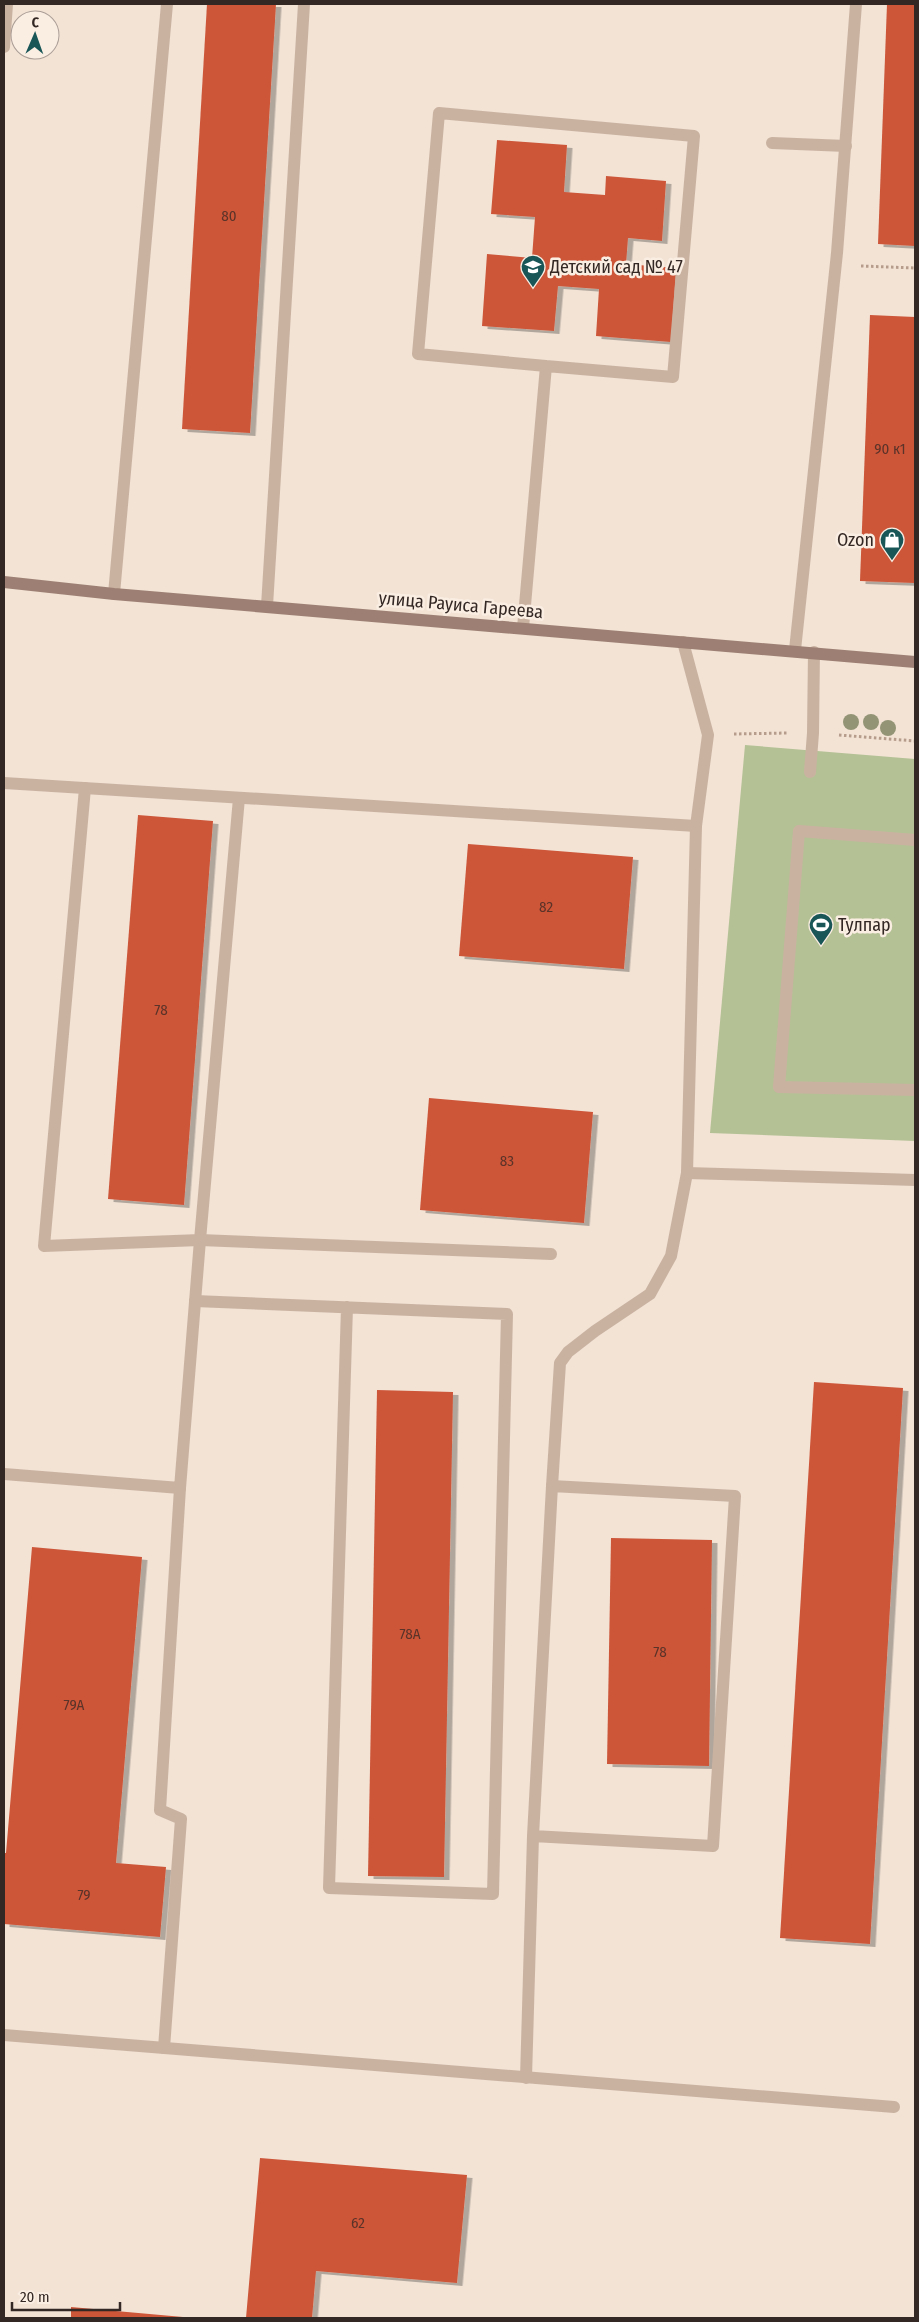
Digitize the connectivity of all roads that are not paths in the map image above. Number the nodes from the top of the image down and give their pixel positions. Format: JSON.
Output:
{"nodes":[{"id":1,"x":7,"y":4,"type":"edge"},
{"id":2,"x":167,"y":4,"type":"edge"},
{"id":3,"x":304,"y":4,"type":"edge"},
{"id":4,"x":856,"y":4,"type":"edge"},
{"id":5,"x":4,"y":47,"type":"edge"},
{"id":6,"x":772,"y":143,"type":"dead end"},
{"id":7,"x":846,"y":146,"type":"junction"},
{"id":8,"x":546,"y":366,"type":"junction"},
{"id":9,"x":4,"y":582,"type":"edge"},
{"id":10,"x":114,"y":594,"type":"junction"},
{"id":11,"x":267,"y":606,"type":"junction"},
{"id":12,"x":523,"y":628,"type":"junction"},
{"id":13,"x":683,"y":642,"type":"junction"},
{"id":14,"x":795,"y":650,"type":"junction"},
{"id":15,"x":814,"y":652,"type":"junction"},
{"id":16,"x":915,"y":662,"type":"edge"},
{"id":17,"x":810,"y":772,"type":"dead end"},
{"id":18,"x":4,"y":784,"type":"edge"},
{"id":19,"x":85,"y":788,"type":"junction"},
{"id":20,"x":239,"y":798,"type":"junction"},
{"id":21,"x":696,"y":826,"type":"junction"},
{"id":22,"x":915,"y":840,"type":"edge"},
{"id":23,"x":915,"y":1090,"type":"edge"},
{"id":24,"x":687,"y":1173,"type":"junction"},
{"id":25,"x":915,"y":1180,"type":"edge"},
{"id":26,"x":200,"y":1240,"type":"junction"},
{"id":27,"x":551,"y":1254,"type":"dead end"},
{"id":28,"x":195,"y":1301,"type":"junction"},
{"id":29,"x":347,"y":1308,"type":"junction"},
{"id":30,"x":4,"y":1474,"type":"edge"},
{"id":31,"x":552,"y":1486,"type":"junction"},
{"id":32,"x":180,"y":1488,"type":"junction"},
{"id":33,"x":533,"y":1836,"type":"junction"},
{"id":34,"x":4,"y":2035,"type":"edge"},
{"id":35,"x":164,"y":2048,"type":"junction"},
{"id":36,"x":526,"y":2078,"type":"junction"},
{"id":37,"x":894,"y":2107,"type":"dead end"}],
"edges":[{"from":1,"to":5,"type":"street"},
{"from":2,"to":10,"type":"street"},
{"from":3,"to":11,"type":"street"},
{"from":4,"to":7,"type":"street"},
{"from":6,"to":7,"type":"street"},
{"from":7,"to":14,"type":"street"},
{"from":8,"to":8,"type":"street"},
{"from":8,"to":12,"type":"street"},
{"from":9,"to":10,"type":"street","name":"улица Рауиса Гареева"},
{"from":10,"to":11,"type":"street","name":"улица Рауиса Гареева"},
{"from":11,"to":12,"type":"street","name":"улица Рауиса Гареева"},
{"from":12,"to":13,"type":"street","name":"улица Рауиса Гареева"},
{"from":13,"to":14,"type":"street","name":"улица Рауиса Гареева"},
{"from":13,"to":21,"type":"street"},
{"from":14,"to":15,"type":"street","name":"улица Рауиса Гареева"},
{"from":15,"to":16,"type":"street","name":"улица Рауиса Гареева"},
{"from":15,"to":17,"type":"street"},
{"from":18,"to":19,"type":"street"},
{"from":19,"to":20,"type":"street"},
{"from":19,"to":26,"type":"street"},
{"from":20,"to":21,"type":"street"},
{"from":20,"to":26,"type":"street"},
{"from":21,"to":24,"type":"street"},
{"from":22,"to":23,"type":"street"},
{"from":24,"to":25,"type":"street"},
{"from":24,"to":31,"type":"street"},
{"from":26,"to":27,"type":"street"},
{"from":26,"to":28,"type":"street"},
{"from":28,"to":29,"type":"street"},
{"from":28,"to":32,"type":"street"},
{"from":29,"to":29,"type":"street"},
{"from":30,"to":32,"type":"street"},
{"from":31,"to":33,"type":"street"},
{"from":31,"to":33,"type":"street"},
{"from":32,"to":35,"type":"street"},
{"from":33,"to":36,"type":"street"},
{"from":34,"to":35,"type":"street"},
{"from":35,"to":36,"type":"street"},
{"from":36,"to":37,"type":"street"}]}
